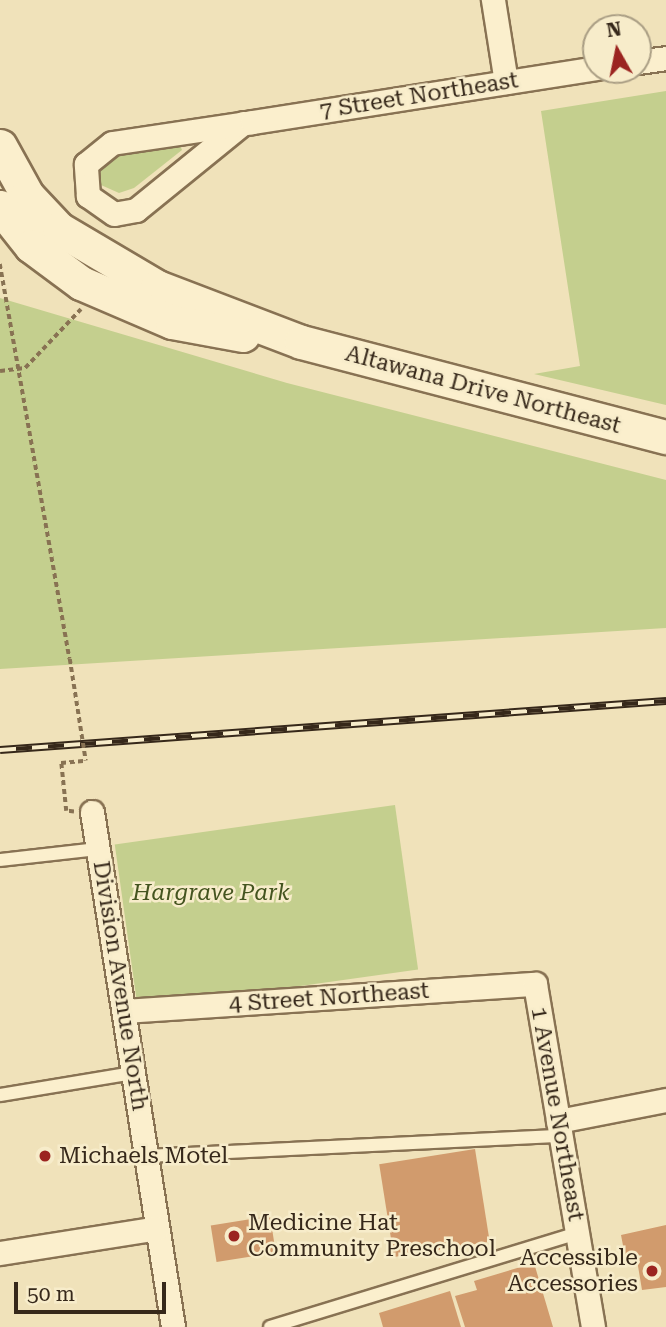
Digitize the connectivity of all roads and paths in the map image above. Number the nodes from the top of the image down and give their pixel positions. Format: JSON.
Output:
{"nodes":[{"id":1,"x":493,"y":0,"type":"edge"},
{"id":2,"x":582,"y":70,"type":"edge"},
{"id":3,"x":506,"y":82,"type":"junction"},
{"id":4,"x":243,"y":123,"type":"junction"},
{"id":5,"x":0,"y":146,"type":"edge"},
{"id":6,"x":0,"y":207,"type":"edge"},
{"id":7,"x":0,"y":264,"type":"edge"},
{"id":8,"x":85,"y":305,"type":"dead end"},
{"id":9,"x":301,"y":342,"type":"junction"},
{"id":10,"x":0,"y":371,"type":"edge"},
{"id":11,"x":19,"y":372,"type":"junction"},
{"id":12,"x":666,"y":437,"type":"edge"},
{"id":13,"x":92,"y":812,"type":"joint"},
{"id":14,"x":98,"y":849,"type":"junction"},
{"id":15,"x":0,"y":860,"type":"edge"},
{"id":16,"x":535,"y":984,"type":"joint"},
{"id":17,"x":124,"y":1011,"type":"junction"},
{"id":18,"x":133,"y":1073,"type":"junction"},
{"id":19,"x":0,"y":1095,"type":"edge"},
{"id":20,"x":666,"y":1100,"type":"edge"},
{"id":21,"x":560,"y":1128,"type":"junction"},
{"id":22,"x":147,"y":1156,"type":"junction"},
{"id":23,"x":157,"y":1228,"type":"junction"},
{"id":24,"x":577,"y":1233,"type":"junction"},
{"id":25,"x":0,"y":1252,"type":"edge"},
{"id":26,"x":173,"y":1327,"type":"edge"},
{"id":27,"x":270,"y":1327,"type":"edge"},
{"id":28,"x":593,"y":1327,"type":"edge"}],
"edges":[{"from":1,"to":3,"type":"street"},
{"from":2,"to":3,"type":"street","name":"7 Street Northeast"},
{"from":3,"to":4,"type":"street","name":"7 Street Northeast"},
{"from":4,"to":4,"type":"street","name":"7 Street Northeast"},
{"from":5,"to":9,"type":"main road","name":"Altawana Drive Northeast"},
{"from":6,"to":9,"type":"main road","name":"Altawana Drive Northeast"},
{"from":7,"to":11,"type":"path"},
{"from":8,"to":11,"type":"path"},
{"from":9,"to":12,"type":"main road","name":"Altawana Drive Northeast"},
{"from":10,"to":11,"type":"path"},
{"from":11,"to":13,"type":"path","bridge":true},
{"from":13,"to":14,"type":"street","name":"Division Avenue North"},
{"from":14,"to":15,"type":"lane"},
{"from":14,"to":17,"type":"street","name":"Division Avenue North"},
{"from":16,"to":17,"type":"street","name":"4 Street Northeast"},
{"from":16,"to":21,"type":"street","name":"1 Avenue Northeast"},
{"from":17,"to":18,"type":"street","name":"Division Avenue North"},
{"from":18,"to":19,"type":"lane"},
{"from":18,"to":22,"type":"street","name":"Division Avenue North"},
{"from":20,"to":21,"type":"street"},
{"from":21,"to":22,"type":"lane"},
{"from":21,"to":24,"type":"street","name":"1 Avenue Northeast"},
{"from":22,"to":23,"type":"street","name":"Division Avenue North"},
{"from":23,"to":25,"type":"street"},
{"from":23,"to":26,"type":"street","name":"Division Avenue North"},
{"from":24,"to":27,"type":"lane"},
{"from":24,"to":28,"type":"street","name":"1 Avenue Northeast"}]}
